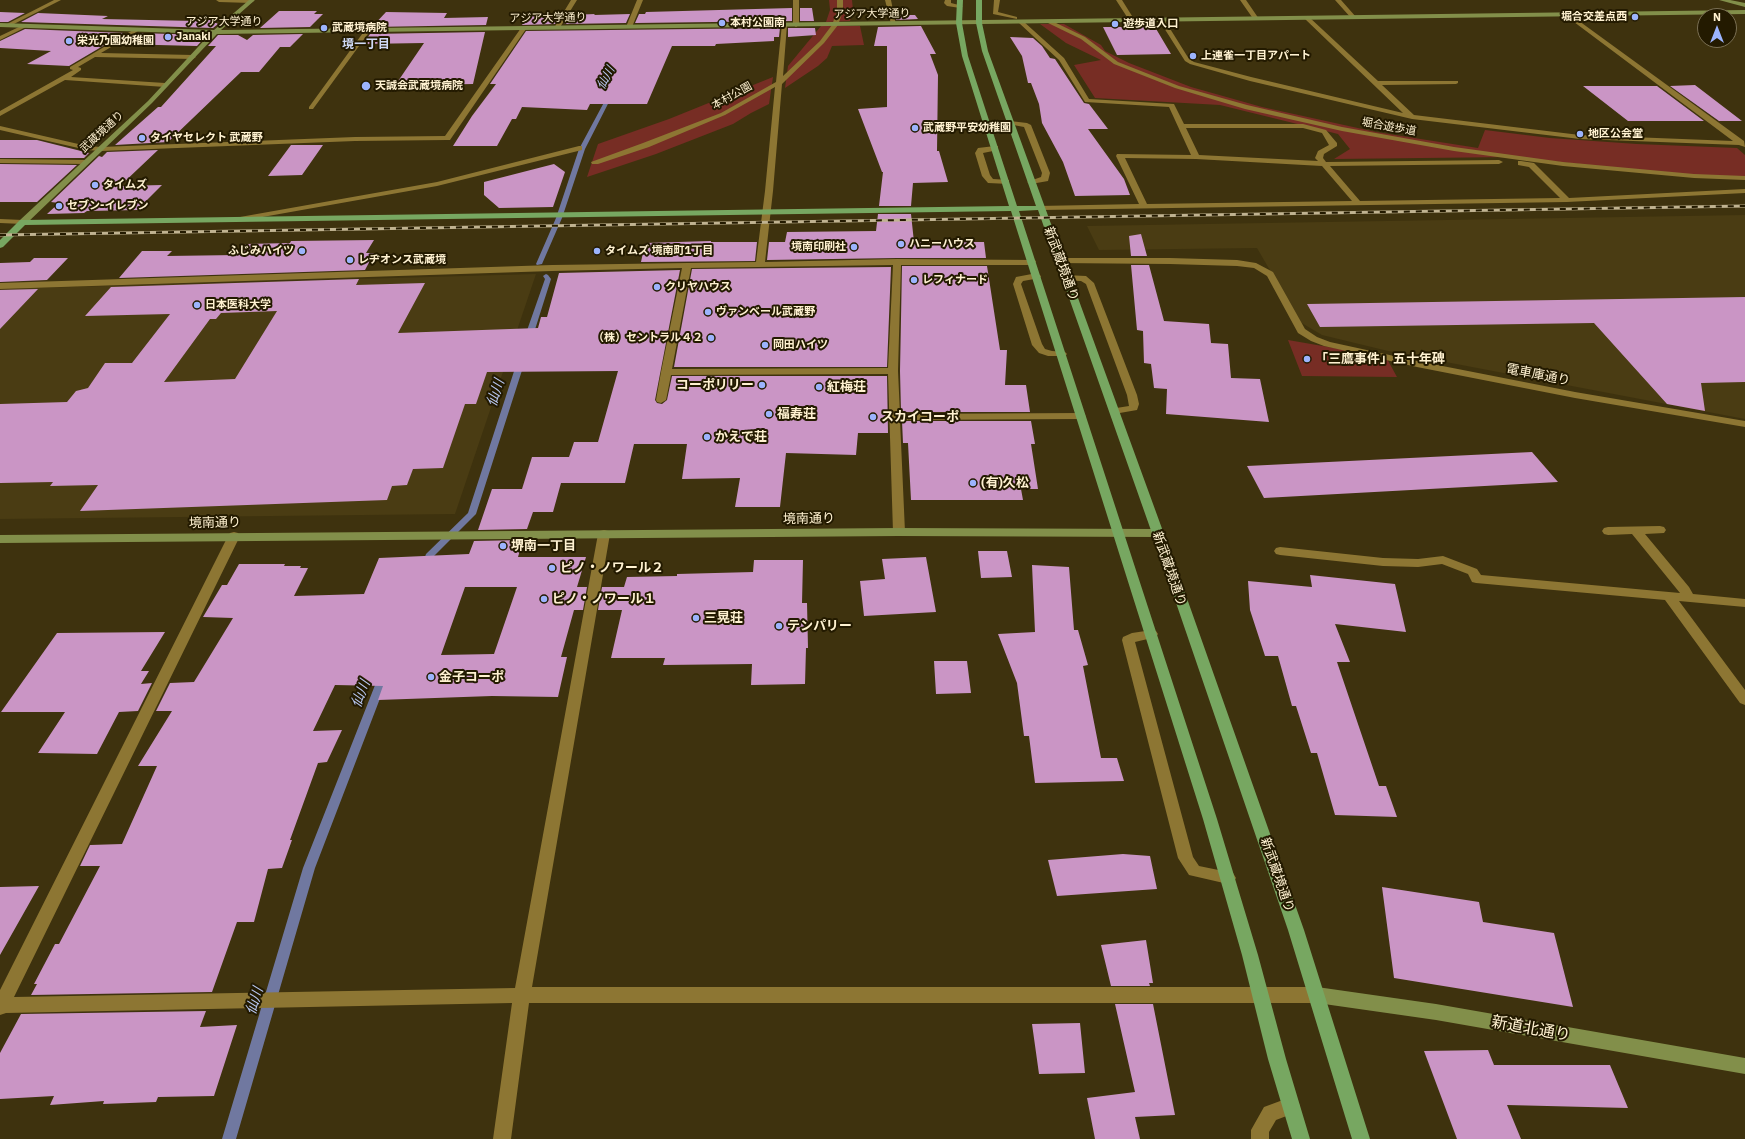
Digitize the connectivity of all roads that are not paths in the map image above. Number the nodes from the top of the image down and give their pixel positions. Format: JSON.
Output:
{"nodes":[{"id":1,"x":58,"y":0,"type":"edge"},
{"id":2,"x":219,"y":0,"type":"edge"},
{"id":3,"x":574,"y":0,"type":"edge"},
{"id":4,"x":640,"y":0,"type":"edge"},
{"id":5,"x":796,"y":0,"type":"edge"},
{"id":6,"x":840,"y":0,"type":"edge"},
{"id":7,"x":888,"y":0,"type":"edge"},
{"id":8,"x":948,"y":0,"type":"edge"},
{"id":9,"x":979,"y":0,"type":"edge"},
{"id":10,"x":997,"y":0,"type":"edge"},
{"id":11,"x":1118,"y":0,"type":"edge"},
{"id":12,"x":1243,"y":0,"type":"edge"},
{"id":13,"x":1338,"y":0,"type":"edge"},
{"id":14,"x":1722,"y":0,"type":"edge"},
{"id":15,"x":252,"y":1,"type":"edge"},
{"id":16,"x":960,"y":3,"type":"edge"},
{"id":17,"x":1745,"y":5,"type":"edge"},
{"id":18,"x":1745,"y":12,"type":"edge"},
{"id":19,"x":1568,"y":15,"type":"junction"},
{"id":20,"x":1129,"y":16,"type":"dead end"},
{"id":21,"x":1307,"y":18,"type":"junction"},
{"id":22,"x":1354,"y":18,"type":"junction"},
{"id":23,"x":1256,"y":19,"type":"junction"},
{"id":24,"x":1018,"y":20,"type":"junction"},
{"id":25,"x":1162,"y":20,"type":"junction"},
{"id":26,"x":1050,"y":22,"type":"junction"},
{"id":27,"x":960,"y":23,"type":"junction"},
{"id":28,"x":979,"y":23,"type":"junction"},
{"id":29,"x":835,"y":24,"type":"junction"},
{"id":30,"x":894,"y":24,"type":"junction"},
{"id":31,"x":0,"y":25,"type":"edge"},
{"id":32,"x":8,"y":25,"type":"junction"},
{"id":33,"x":784,"y":25,"type":"junction"},
{"id":34,"x":796,"y":25,"type":"junction"},
{"id":35,"x":24,"y":26,"type":"junction"},
{"id":36,"x":629,"y":27,"type":"junction"},
{"id":37,"x":557,"y":28,"type":"junction"},
{"id":38,"x":523,"y":29,"type":"junction"},
{"id":39,"x":135,"y":30,"type":"junction"},
{"id":40,"x":367,"y":31,"type":"junction"},
{"id":41,"x":215,"y":32,"type":"junction"},
{"id":42,"x":0,"y":38,"type":"edge"},
{"id":43,"x":92,"y":55,"type":"junction"},
{"id":44,"x":193,"y":57,"type":"junction"},
{"id":45,"x":64,"y":78,"type":"junction"},
{"id":46,"x":780,"y":82,"type":"junction"},
{"id":47,"x":1456,"y":82,"type":"dead end"},
{"id":48,"x":1377,"y":83,"type":"junction"},
{"id":49,"x":165,"y":85,"type":"junction"},
{"id":50,"x":311,"y":108,"type":"dead end"},
{"id":51,"x":0,"y":114,"type":"edge"},
{"id":52,"x":1413,"y":118,"type":"junction"},
{"id":53,"x":1010,"y":123,"type":"junction"},
{"id":54,"x":1181,"y":126,"type":"junction"},
{"id":55,"x":0,"y":128,"type":"edge"},
{"id":56,"x":1743,"y":145,"type":"edge"},
{"id":57,"x":579,"y":148,"type":"dead end"},
{"id":58,"x":995,"y":148,"type":"junction"},
{"id":59,"x":101,"y":149,"type":"junction"},
{"id":60,"x":1196,"y":157,"type":"junction"},
{"id":61,"x":0,"y":161,"type":"edge"},
{"id":62,"x":86,"y":162,"type":"junction"},
{"id":63,"x":595,"y":162,"type":"dead end"},
{"id":64,"x":1325,"y":164,"type":"junction"},
{"id":65,"x":1745,"y":178,"type":"edge"},
{"id":66,"x":1006,"y":182,"type":"junction"},
{"id":67,"x":1031,"y":182,"type":"junction"},
{"id":68,"x":1745,"y":191,"type":"edge"},
{"id":69,"x":1567,"y":200,"type":"junction"},
{"id":70,"x":1358,"y":203,"type":"junction"},
{"id":71,"x":1144,"y":207,"type":"junction"},
{"id":72,"x":1015,"y":208,"type":"junction"},
{"id":73,"x":1041,"y":208,"type":"junction"},
{"id":74,"x":766,"y":211,"type":"junction"},
{"id":75,"x":238,"y":220,"type":"junction"},
{"id":76,"x":0,"y":221,"type":"edge"},
{"id":77,"x":23,"y":222,"type":"junction"},
{"id":78,"x":0,"y":244,"type":"edge"},
{"id":79,"x":1059,"y":261,"type":"junction"},
{"id":80,"x":897,"y":262,"type":"junction"},
{"id":81,"x":1032,"y":262,"type":"junction"},
{"id":82,"x":760,"y":265,"type":"junction"},
{"id":83,"x":687,"y":267,"type":"junction"},
{"id":84,"x":1037,"y":276,"type":"junction"},
{"id":85,"x":1065,"y":278,"type":"junction"},
{"id":86,"x":0,"y":286,"type":"edge"},
{"id":87,"x":1062,"y":354,"type":"junction"},
{"id":88,"x":894,"y":371,"type":"junction"},
{"id":89,"x":666,"y":372,"type":"junction"},
{"id":90,"x":660,"y":400,"type":"dead end"},
{"id":91,"x":1114,"y":411,"type":"junction"},
{"id":92,"x":1081,"y":416,"type":"junction"},
{"id":93,"x":895,"y":417,"type":"junction"},
{"id":94,"x":1745,"y":424,"type":"edge"},
{"id":95,"x":1660,"y":530,"type":"dead end"},
{"id":96,"x":1608,"y":531,"type":"dead end"},
{"id":97,"x":1636,"y":531,"type":"junction"},
{"id":98,"x":899,"y":532,"type":"junction"},
{"id":99,"x":1119,"y":533,"type":"junction"},
{"id":100,"x":1157,"y":533,"type":"junction"},
{"id":101,"x":604,"y":534,"type":"junction"},
{"id":102,"x":234,"y":536,"type":"junction"},
{"id":103,"x":0,"y":539,"type":"edge"},
{"id":104,"x":1280,"y":551,"type":"dead end"},
{"id":105,"x":1669,"y":596,"type":"junction"},
{"id":106,"x":1689,"y":598,"type":"junction"},
{"id":107,"x":1745,"y":603,"type":"edge"},
{"id":108,"x":1152,"y":634,"type":"junction"},
{"id":109,"x":1745,"y":700,"type":"edge"},
{"id":110,"x":1228,"y":878,"type":"junction"},
{"id":111,"x":522,"y":995,"type":"junction"},
{"id":112,"x":1260,"y":995,"type":"junction"},
{"id":113,"x":1317,"y":995,"type":"junction"},
{"id":114,"x":0,"y":1006,"type":"edge"},
{"id":115,"x":1745,"y":1066,"type":"edge"},
{"id":116,"x":1291,"y":1106,"type":"junction"},
{"id":117,"x":502,"y":1139,"type":"edge"},
{"id":118,"x":1260,"y":1139,"type":"edge"},
{"id":119,"x":1301,"y":1139,"type":"edge"},
{"id":120,"x":1361,"y":1139,"type":"edge"}],
"edges":[{"from":1,"to":32,"type":"street"},
{"from":2,"to":15,"type":"street"},
{"from":3,"to":37,"type":"street"},
{"from":4,"to":36,"type":"street"},
{"from":5,"to":34,"type":"street"},
{"from":6,"to":29,"type":"street","name":"本村公園"},
{"from":7,"to":30,"type":"street"},
{"from":8,"to":16,"type":"street"},
{"from":9,"to":28,"type":"main road","name":"新武蔵境通り"},
{"from":10,"to":24,"type":"street"},
{"from":11,"to":20,"type":"street"},
{"from":12,"to":23,"type":"street"},
{"from":13,"to":22,"type":"street"},
{"from":14,"to":17,"type":"street"},
{"from":15,"to":41,"type":"street","name":"武蔵境通り"},
{"from":16,"to":27,"type":"main road","name":"新武蔵境通り"},
{"from":18,"to":19,"type":"street","name":"アジア大学通り"},
{"from":19,"to":22,"type":"street","name":"アジア大学通り"},
{"from":19,"to":56,"type":"street"},
{"from":21,"to":22,"type":"street","name":"アジア大学通り"},
{"from":21,"to":23,"type":"street","name":"アジア大学通り"},
{"from":21,"to":48,"type":"street"},
{"from":23,"to":25,"type":"street","name":"アジア大学通り"},
{"from":24,"to":26,"type":"street","name":"アジア大学通り"},
{"from":24,"to":28,"type":"street","name":"アジア大学通り"},
{"from":24,"to":54,"type":"street"},
{"from":25,"to":26,"type":"street","name":"アジア大学通り"},
{"from":25,"to":52,"type":"street"},
{"from":26,"to":65,"type":"street","name":"堀合遊歩道"},
{"from":27,"to":28,"type":"street","name":"アジア大学通り"},
{"from":27,"to":30,"type":"street","name":"アジア大学通り"},
{"from":27,"to":58,"type":"main road","name":"新武蔵境通り"},
{"from":28,"to":53,"type":"main road","name":"新武蔵境通り"},
{"from":29,"to":30,"type":"street","name":"アジア大学通り"},
{"from":29,"to":34,"type":"street","name":"アジア大学通り"},
{"from":29,"to":46,"type":"street","name":"本村公園"},
{"from":31,"to":32,"type":"street","name":"アジア大学通り"},
{"from":32,"to":35,"type":"street","name":"アジア大学通り"},
{"from":33,"to":34,"type":"street","name":"アジア大学通り"},
{"from":33,"to":36,"type":"street","name":"アジア大学通り"},
{"from":33,"to":46,"type":"street"},
{"from":35,"to":39,"type":"street","name":"アジア大学通り"},
{"from":35,"to":42,"type":"street"},
{"from":36,"to":37,"type":"street","name":"アジア大学通り"},
{"from":37,"to":38,"type":"street","name":"アジア大学通り"},
{"from":38,"to":40,"type":"street","name":"アジア大学通り"},
{"from":38,"to":59,"type":"street"},
{"from":39,"to":41,"type":"street","name":"アジア大学通り"},
{"from":39,"to":43,"type":"street"},
{"from":40,"to":41,"type":"street","name":"アジア大学通り"},
{"from":40,"to":50,"type":"street"},
{"from":41,"to":44,"type":"street","name":"武蔵境通り"},
{"from":43,"to":44,"type":"street"},
{"from":43,"to":45,"type":"street"},
{"from":44,"to":49,"type":"street","name":"武蔵境通り"},
{"from":45,"to":49,"type":"street"},
{"from":45,"to":51,"type":"street"},
{"from":46,"to":63,"type":"street","name":"本村公園"},
{"from":46,"to":74,"type":"street"},
{"from":47,"to":48,"type":"street"},
{"from":48,"to":52,"type":"street"},
{"from":49,"to":59,"type":"street","name":"武蔵境通り"},
{"from":52,"to":56,"type":"street"},
{"from":53,"to":67,"type":"main road","name":"新武蔵境通り"},
{"from":53,"to":67,"type":"street"},
{"from":54,"to":60,"type":"street"},
{"from":54,"to":64,"type":"street"},
{"from":55,"to":59,"type":"street"},
{"from":57,"to":75,"type":"street"},
{"from":58,"to":66,"type":"main road","name":"新武蔵境通り"},
{"from":58,"to":66,"type":"street"},
{"from":59,"to":62,"type":"street","name":"武蔵境通り"},
{"from":60,"to":64,"type":"street"},
{"from":60,"to":71,"type":"street"},
{"from":61,"to":62,"type":"street"},
{"from":62,"to":77,"type":"street","name":"武蔵境通り"},
{"from":64,"to":69,"type":"street"},
{"from":64,"to":70,"type":"street"},
{"from":66,"to":72,"type":"main road","name":"新武蔵境通り"},
{"from":67,"to":73,"type":"main road","name":"新武蔵境通り"},
{"from":68,"to":69,"type":"street"},
{"from":69,"to":70,"type":"street"},
{"from":70,"to":71,"type":"street"},
{"from":71,"to":73,"type":"street"},
{"from":72,"to":73,"type":"main road"},
{"from":72,"to":74,"type":"main road"},
{"from":72,"to":81,"type":"main road","name":"新武蔵境通り"},
{"from":73,"to":79,"type":"main road","name":"新武蔵境通り"},
{"from":74,"to":75,"type":"main road"},
{"from":74,"to":82,"type":"street"},
{"from":75,"to":77,"type":"main road"},
{"from":76,"to":77,"type":"street"},
{"from":77,"to":78,"type":"main road","name":"武蔵境通り"},
{"from":79,"to":85,"type":"main road","name":"新武蔵境通り"},
{"from":79,"to":94,"type":"street","name":"電車庫通り"},
{"from":80,"to":81,"type":"street"},
{"from":80,"to":82,"type":"street"},
{"from":80,"to":88,"type":"street"},
{"from":81,"to":84,"type":"main road","name":"新武蔵境通り"},
{"from":82,"to":83,"type":"street"},
{"from":83,"to":86,"type":"street"},
{"from":83,"to":89,"type":"street"},
{"from":84,"to":87,"type":"main road","name":"新武蔵境通り"},
{"from":84,"to":87,"type":"street"},
{"from":85,"to":91,"type":"main road","name":"新武蔵境通り"},
{"from":85,"to":91,"type":"street"},
{"from":87,"to":92,"type":"main road","name":"新武蔵境通り"},
{"from":88,"to":89,"type":"street"},
{"from":88,"to":93,"type":"street"},
{"from":89,"to":90,"type":"street"},
{"from":91,"to":100,"type":"main road","name":"新武蔵境通り"},
{"from":92,"to":93,"type":"street"},
{"from":92,"to":99,"type":"main road","name":"新武蔵境通り"},
{"from":93,"to":98,"type":"street"},
{"from":95,"to":97,"type":"street"},
{"from":96,"to":97,"type":"street"},
{"from":97,"to":106,"type":"street"},
{"from":98,"to":99,"type":"street","name":"境南通り"},
{"from":98,"to":101,"type":"street","name":"境南通り"},
{"from":99,"to":100,"type":"street","name":"境南通り"},
{"from":99,"to":108,"type":"main road","name":"新武蔵境通り"},
{"from":100,"to":113,"type":"main road","name":"新武蔵境通り"},
{"from":101,"to":102,"type":"street","name":"境南通り"},
{"from":101,"to":111,"type":"street"},
{"from":102,"to":103,"type":"street","name":"境南通り"},
{"from":102,"to":114,"type":"street"},
{"from":104,"to":105,"type":"street"},
{"from":105,"to":106,"type":"street"},
{"from":105,"to":109,"type":"street"},
{"from":106,"to":107,"type":"street"},
{"from":108,"to":110,"type":"main road","name":"新武蔵境通り"},
{"from":108,"to":110,"type":"street"},
{"from":110,"to":112,"type":"main road","name":"新武蔵境通り"},
{"from":111,"to":112,"type":"street"},
{"from":111,"to":114,"type":"street"},
{"from":111,"to":117,"type":"street"},
{"from":112,"to":113,"type":"street"},
{"from":112,"to":116,"type":"main road","name":"新武蔵境通り"},
{"from":113,"to":115,"type":"street","name":"新道北通り"},
{"from":113,"to":120,"type":"main road","name":"新武蔵境通り"},
{"from":116,"to":118,"type":"street"},
{"from":116,"to":119,"type":"main road","name":"新武蔵境通り"}]}
